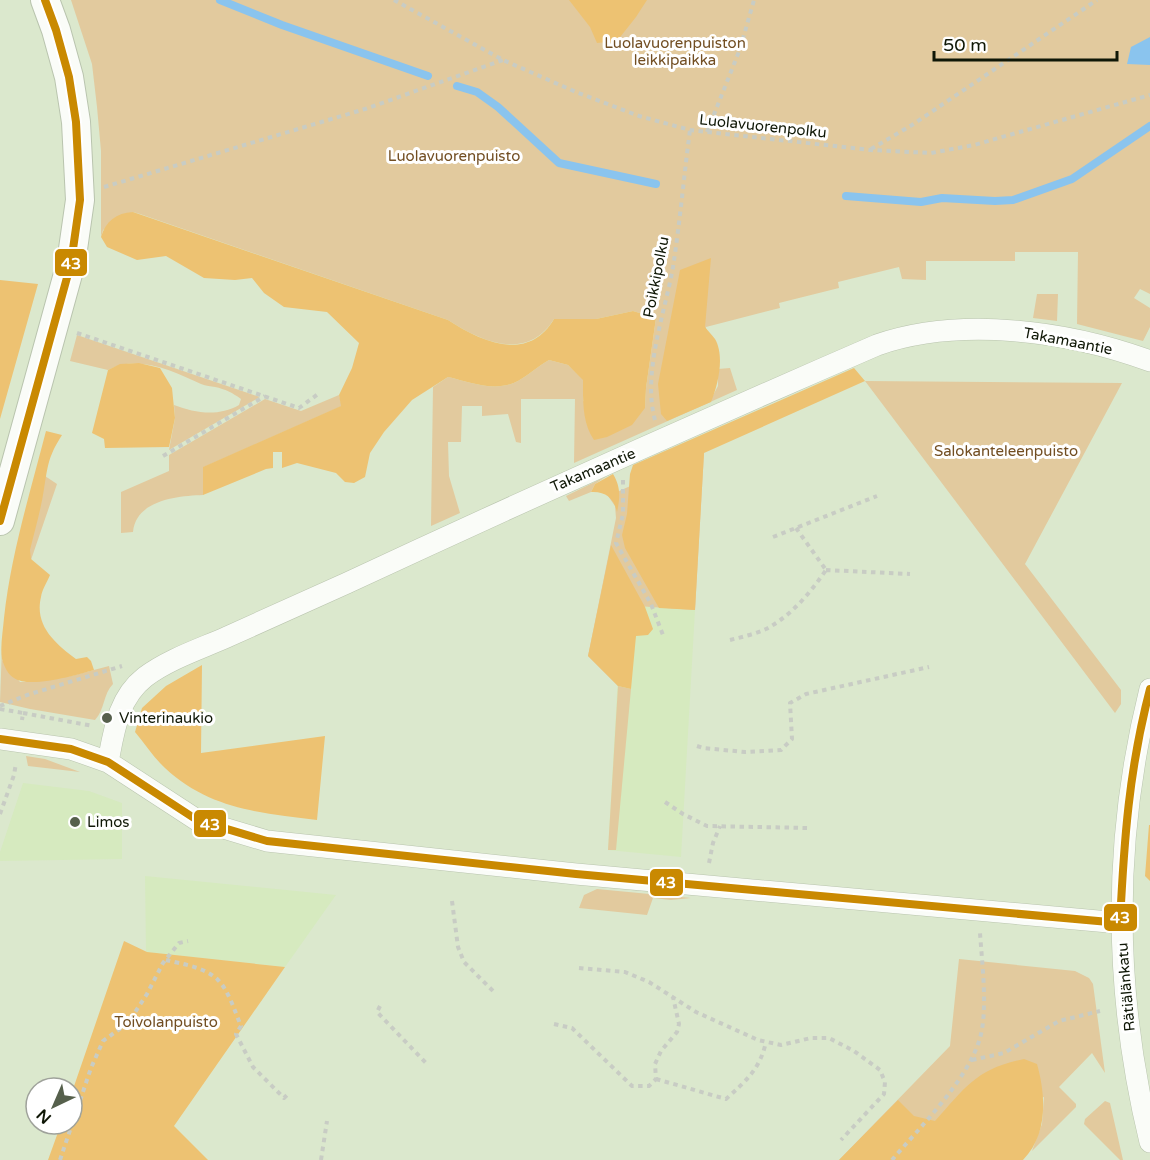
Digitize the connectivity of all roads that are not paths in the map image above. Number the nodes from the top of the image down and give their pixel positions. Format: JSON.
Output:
{"nodes":[{"id":1,"x":45,"y":0,"type":"edge"},
{"id":2,"x":1150,"y":361,"type":"edge"},
{"id":3,"x":0,"y":520,"type":"edge"},
{"id":4,"x":1150,"y":689,"type":"edge"},
{"id":5,"x":0,"y":739,"type":"edge"},
{"id":6,"x":108,"y":762,"type":"junction"},
{"id":7,"x":1120,"y":923,"type":"junction"},
{"id":8,"x":1150,"y":1142,"type":"edge"}],
"edges":[{"from":1,"to":3,"type":"street"},
{"from":2,"to":6,"type":"street","name":"Takamaantie"},
{"from":4,"to":7,"type":"street","name":"Rätiälänkatu"},
{"from":5,"to":6,"type":"street"},
{"from":6,"to":7,"type":"street"},
{"from":7,"to":8,"type":"street","name":"Rätiälänkatu"}]}
